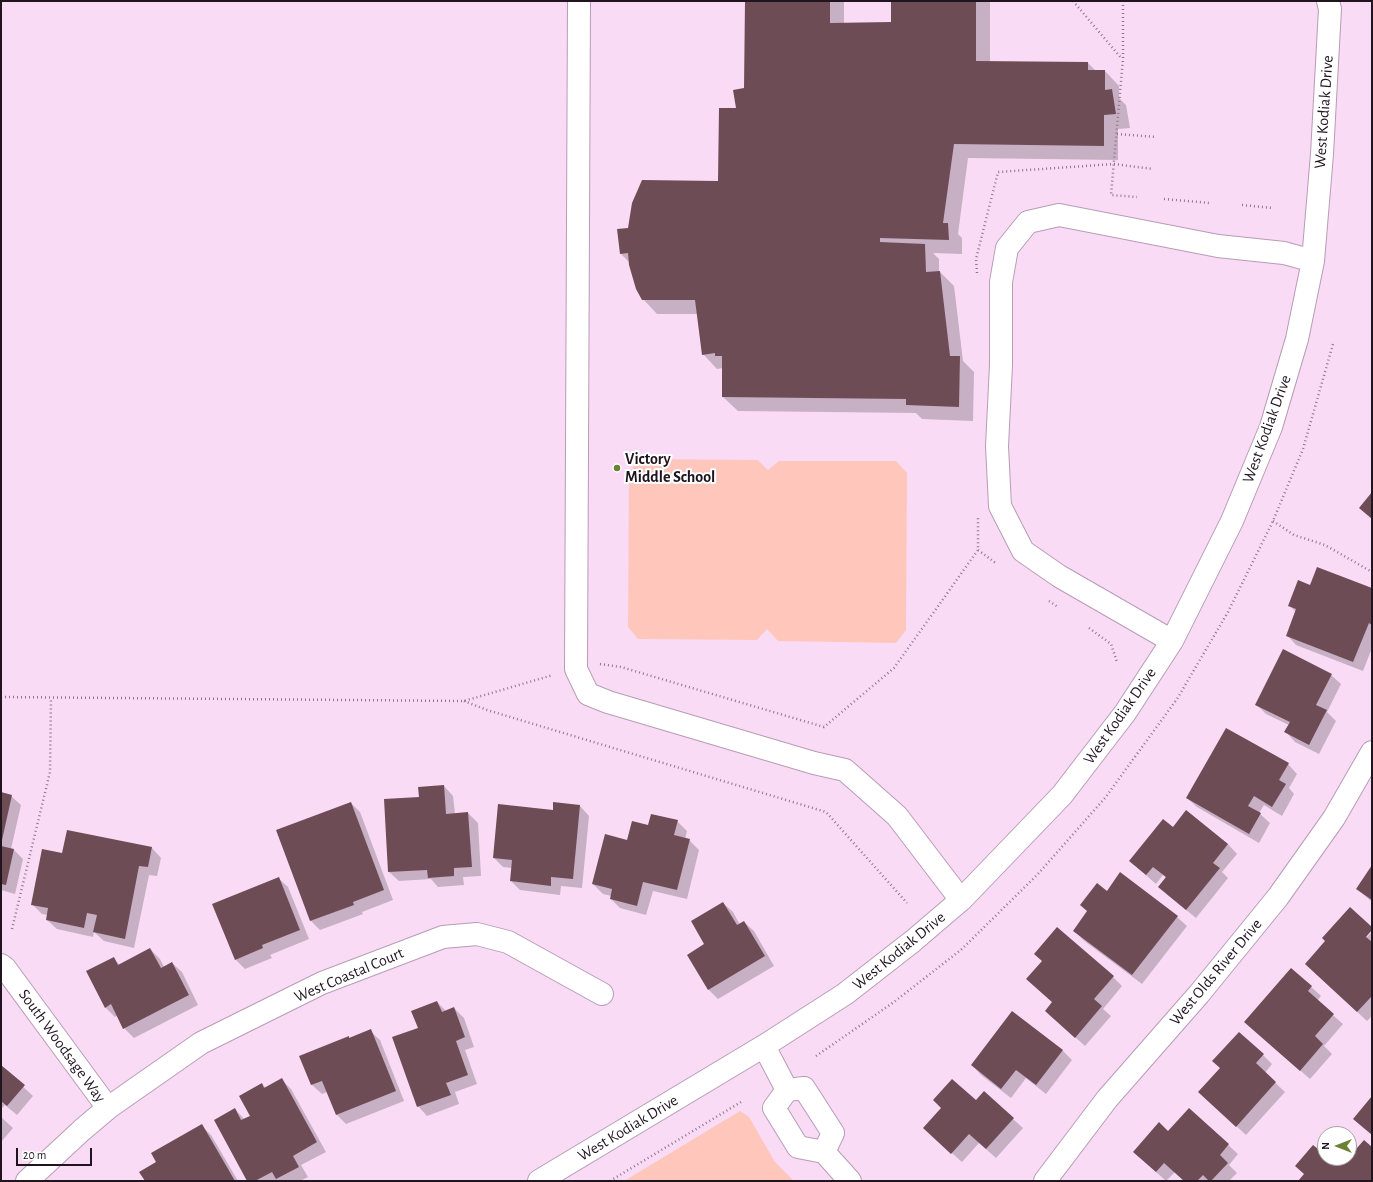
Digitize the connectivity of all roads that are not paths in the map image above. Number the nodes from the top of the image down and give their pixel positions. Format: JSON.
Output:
{"nodes":[{"id":1,"x":578,"y":1,"type":"edge"},
{"id":2,"x":1333,"y":4,"type":"edge"},
{"id":3,"x":1313,"y":261,"type":"junction"},
{"id":4,"x":1172,"y":641,"type":"junction"},
{"id":5,"x":1372,"y":752,"type":"edge"},
{"id":6,"x":961,"y":900,"type":"junction"},
{"id":7,"x":1,"y":965,"type":"edge"},
{"id":8,"x":602,"y":994,"type":"dead end"},
{"id":9,"x":764,"y":1046,"type":"junction"},
{"id":10,"x":787,"y":1090,"type":"junction"},
{"id":11,"x":108,"y":1108,"type":"junction"},
{"id":12,"x":824,"y":1152,"type":"junction"},
{"id":13,"x":27,"y":1181,"type":"edge"},
{"id":14,"x":539,"y":1181,"type":"edge"},
{"id":15,"x":850,"y":1181,"type":"edge"},
{"id":16,"x":1045,"y":1181,"type":"edge"}],
"edges":[{"from":1,"to":6,"type":"street"},
{"from":2,"to":3,"type":"street","name":"West Kodiak Drive"},
{"from":3,"to":4,"type":"street","name":"West Kodiak Drive"},
{"from":3,"to":4,"type":"street"},
{"from":4,"to":6,"type":"street","name":"West Kodiak Drive"},
{"from":5,"to":16,"type":"street","name":"West Olds River Drive"},
{"from":6,"to":9,"type":"street","name":"West Kodiak Drive"},
{"from":7,"to":11,"type":"street","name":"South Woodsage Way"},
{"from":8,"to":11,"type":"street","name":"West Coastal Court"},
{"from":9,"to":10,"type":"street"},
{"from":9,"to":14,"type":"street","name":"West Kodiak Drive"},
{"from":10,"to":12,"type":"street"},
{"from":10,"to":12,"type":"street"},
{"from":11,"to":13,"type":"street","name":"West Coastal Court"},
{"from":12,"to":15,"type":"street"}]}
